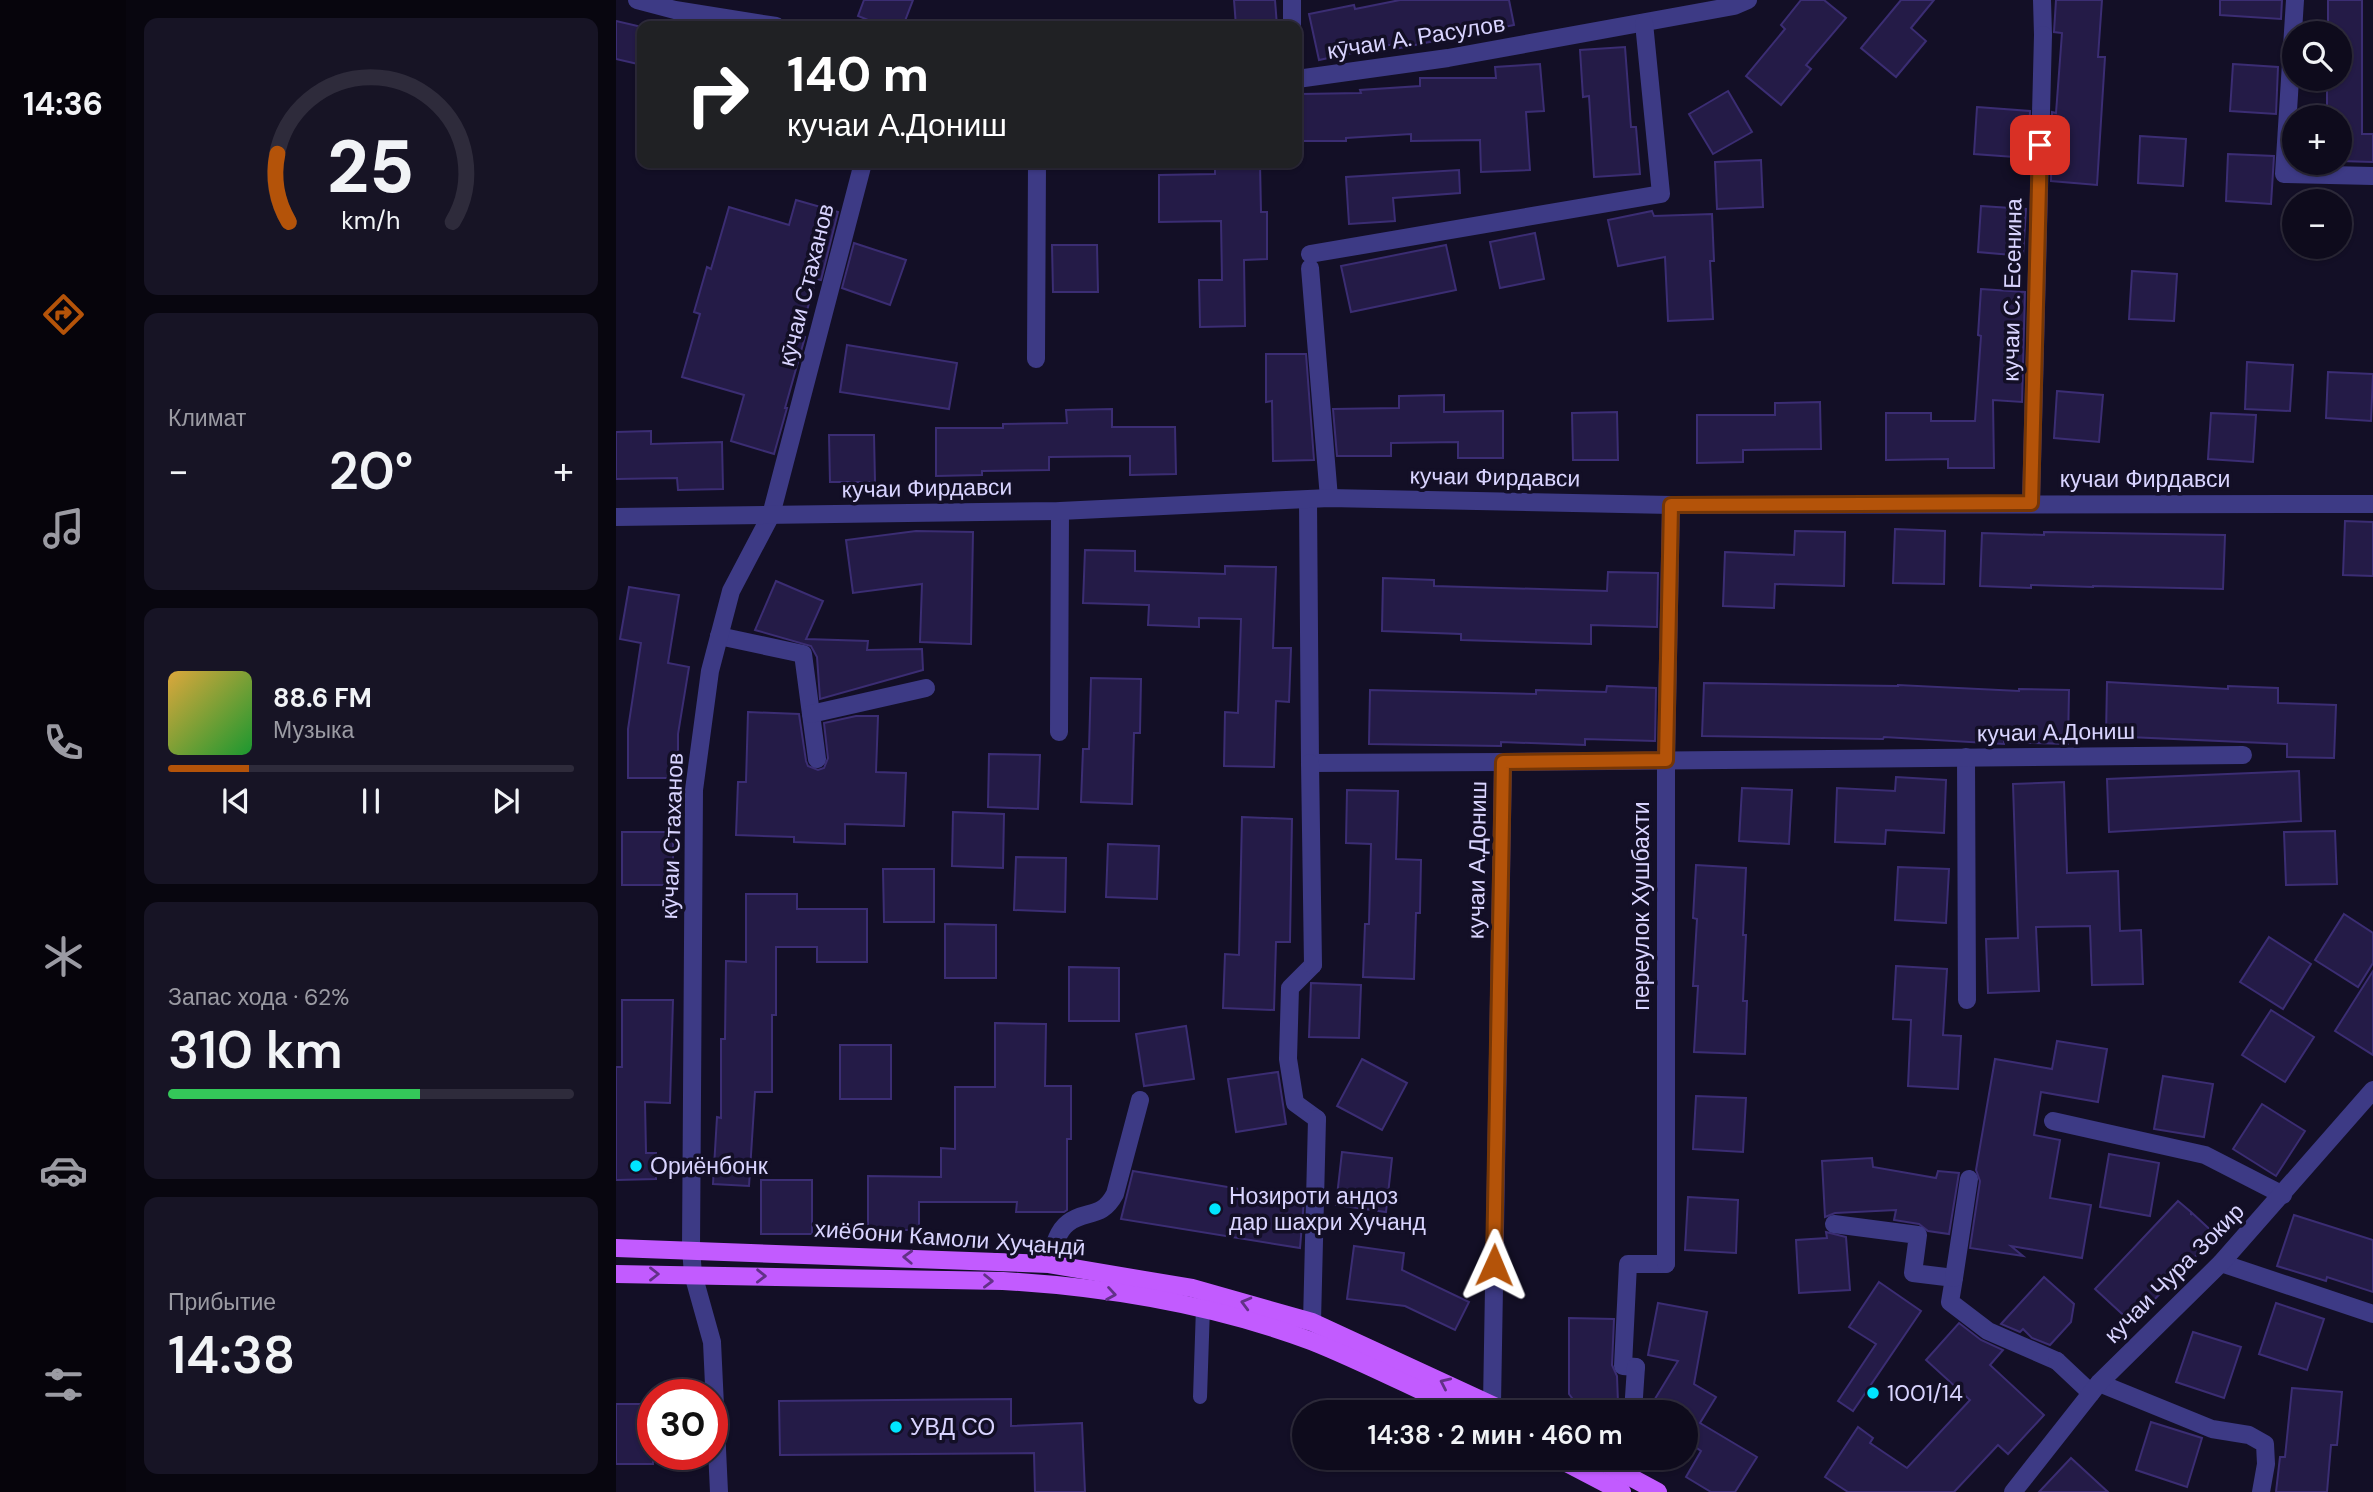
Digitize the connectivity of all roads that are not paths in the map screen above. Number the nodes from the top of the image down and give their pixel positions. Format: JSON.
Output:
{"nodes":[{"id":1,"x":637,"y":0,"type":"edge"},
{"id":2,"x":1292,"y":0,"type":"edge"},
{"id":3,"x":1748,"y":0,"type":"edge"},
{"id":4,"x":2042,"y":0,"type":"edge"},
{"id":5,"x":2295,"y":0,"type":"edge"},
{"id":6,"x":744,"y":21,"type":"edge"},
{"id":7,"x":1292,"y":21,"type":"edge"},
{"id":8,"x":1644,"y":23,"type":"junction"},
{"id":9,"x":1302,"y":78,"type":"edge"},
{"id":10,"x":862,"y":168,"type":"edge"},
{"id":11,"x":1037,"y":168,"type":"edge"},
{"id":12,"x":2373,"y":176,"type":"edge"},
{"id":13,"x":1036,"y":359,"type":"dead end"},
{"id":14,"x":1329,"y":498,"type":"junction"},
{"id":15,"x":1308,"y":500,"type":"junction"},
{"id":16,"x":2031,"y":503,"type":"junction"},
{"id":17,"x":2373,"y":504,"type":"edge"},
{"id":18,"x":1671,"y":505,"type":"junction"},
{"id":19,"x":1060,"y":511,"type":"junction"},
{"id":20,"x":771,"y":515,"type":"junction"},
{"id":21,"x":616,"y":517,"type":"edge"},
{"id":22,"x":719,"y":636,"type":"junction"},
{"id":23,"x":926,"y":688,"type":"dead end"},
{"id":24,"x":811,"y":713,"type":"junction"},
{"id":25,"x":1059,"y":732,"type":"dead end"},
{"id":26,"x":2242,"y":755,"type":"dead end"},
{"id":27,"x":1966,"y":757,"type":"junction"},
{"id":28,"x":817,"y":759,"type":"dead end"},
{"id":29,"x":1666,"y":760,"type":"junction"},
{"id":30,"x":1503,"y":762,"type":"junction"},
{"id":31,"x":1310,"y":763,"type":"junction"},
{"id":32,"x":1967,"y":1000,"type":"dead end"},
{"id":33,"x":2373,"y":1090,"type":"edge"},
{"id":34,"x":1140,"y":1100,"type":"dead end"},
{"id":35,"x":2053,"y":1121,"type":"dead end"},
{"id":36,"x":1969,"y":1179,"type":"dead end"},
{"id":37,"x":2283,"y":1195,"type":"junction"},
{"id":38,"x":1834,"y":1224,"type":"dead end"},
{"id":39,"x":616,"y":1248,"type":"edge"},
{"id":40,"x":691,"y":1249,"type":"junction"},
{"id":41,"x":2221,"y":1263,"type":"junction"},
{"id":42,"x":1049,"y":1264,"type":"junction"},
{"id":43,"x":616,"y":1274,"type":"edge"},
{"id":44,"x":693,"y":1274,"type":"junction"},
{"id":45,"x":1954,"y":1278,"type":"junction"},
{"id":46,"x":1203,"y":1307,"type":"junction"},
{"id":47,"x":2373,"y":1314,"type":"edge"},
{"id":48,"x":1312,"y":1322,"type":"junction"},
{"id":49,"x":2095,"y":1388,"type":"junction"},
{"id":50,"x":1200,"y":1397,"type":"dead end"},
{"id":51,"x":1439,"y":1400,"type":"edge"},
{"id":52,"x":1483,"y":1400,"type":"edge"},
{"id":53,"x":1500,"y":1400,"type":"edge"},
{"id":54,"x":1634,"y":1400,"type":"edge"},
{"id":55,"x":1606,"y":1470,"type":"edge"},
{"id":56,"x":1627,"y":1475,"type":"edge"},
{"id":57,"x":719,"y":1492,"type":"edge"},
{"id":58,"x":1658,"y":1492,"type":"edge"},
{"id":59,"x":2013,"y":1492,"type":"edge"},
{"id":60,"x":2261,"y":1492,"type":"edge"}],
"edges":[{"from":1,"to":6,"type":"street"},
{"from":2,"to":7,"type":"street"},
{"from":3,"to":8,"type":"street","name":"кӯчаи А. Расулов"},
{"from":4,"to":16,"type":"street","name":"кучаи С. Есенина"},
{"from":5,"to":12,"type":"street"},
{"from":8,"to":9,"type":"street","name":"кӯчаи А. Расулов"},
{"from":8,"to":14,"type":"street"},
{"from":10,"to":20,"type":"street","name":"кӯчаи Стаханов"},
{"from":11,"to":13,"type":"street"},
{"from":14,"to":15,"type":"street","name":"кучаи Фирдавси"},
{"from":14,"to":18,"type":"street","name":"кучаи Фирдавси"},
{"from":15,"to":19,"type":"street","name":"кучаи Фирдавси"},
{"from":15,"to":31,"type":"street"},
{"from":16,"to":17,"type":"street","name":"кучаи Фирдавси"},
{"from":16,"to":18,"type":"street","name":"кучаи Фирдавси"},
{"from":18,"to":29,"type":"street","name":"переулок Хушбахти"},
{"from":19,"to":20,"type":"street","name":"кучаи Фирдавси"},
{"from":19,"to":25,"type":"street"},
{"from":20,"to":21,"type":"street","name":"кучаи Фирдавси"},
{"from":20,"to":22,"type":"street","name":"кӯчаи Стаханов"},
{"from":22,"to":24,"type":"street"},
{"from":22,"to":40,"type":"street","name":"кӯчаи Стаханов"},
{"from":23,"to":24,"type":"street"},
{"from":24,"to":28,"type":"street"},
{"from":26,"to":27,"type":"street","name":"кучаи А.Дониш"},
{"from":27,"to":29,"type":"street","name":"кучаи А.Дониш"},
{"from":27,"to":32,"type":"street"},
{"from":29,"to":30,"type":"street","name":"кучаи А.Дониш"},
{"from":29,"to":54,"type":"street","name":"переулок Хушбахти"},
{"from":30,"to":31,"type":"street"},
{"from":30,"to":53,"type":"street","name":"кучаи А.Дониш"},
{"from":31,"to":48,"type":"street"},
{"from":33,"to":37,"type":"street","name":"кучаи Чура Зокир"},
{"from":34,"to":42,"type":"street"},
{"from":35,"to":37,"type":"street"},
{"from":36,"to":45,"type":"street"},
{"from":37,"to":41,"type":"street","name":"кучаи Чура Зокир"},
{"from":38,"to":45,"type":"street"},
{"from":39,"to":40,"type":"main road","name":"хиёбони Камоли Хуҷандӣ"},
{"from":42,"to":40,"type":"main road","name":"хиёбони Камоли Хуҷандӣ","one_way":true},
{"from":40,"to":44,"type":"street","name":"кӯчаи Стаханов"},
{"from":41,"to":47,"type":"street"},
{"from":41,"to":49,"type":"street","name":"кучаи Чура Зокир"},
{"from":48,"to":42,"type":"main road","name":"хиёбони Камоли Хуҷандӣ","one_way":true},
{"from":43,"to":44,"type":"main road","name":"хиёбони Камоли Хуҷандӣ","one_way":true},
{"from":44,"to":46,"type":"main road","name":"хиёбони Камоли Хуҷандӣ","one_way":true},
{"from":44,"to":57,"type":"street","name":"кӯчаи Стаханов"},
{"from":45,"to":49,"type":"street"},
{"from":46,"to":50,"type":"lane"},
{"from":46,"to":51,"type":"main road","name":"хиёбони Камоли Хуҷандӣ"},
{"from":52,"to":48,"type":"main road","name":"хиёбони Камоли Хуҷандӣ","one_way":true},
{"from":49,"to":59,"type":"street","name":"кучаи Чура Зокир"},
{"from":49,"to":60,"type":"street"},
{"from":55,"to":56,"type":"main road"},
{"from":56,"to":58,"type":"main road"}]}
